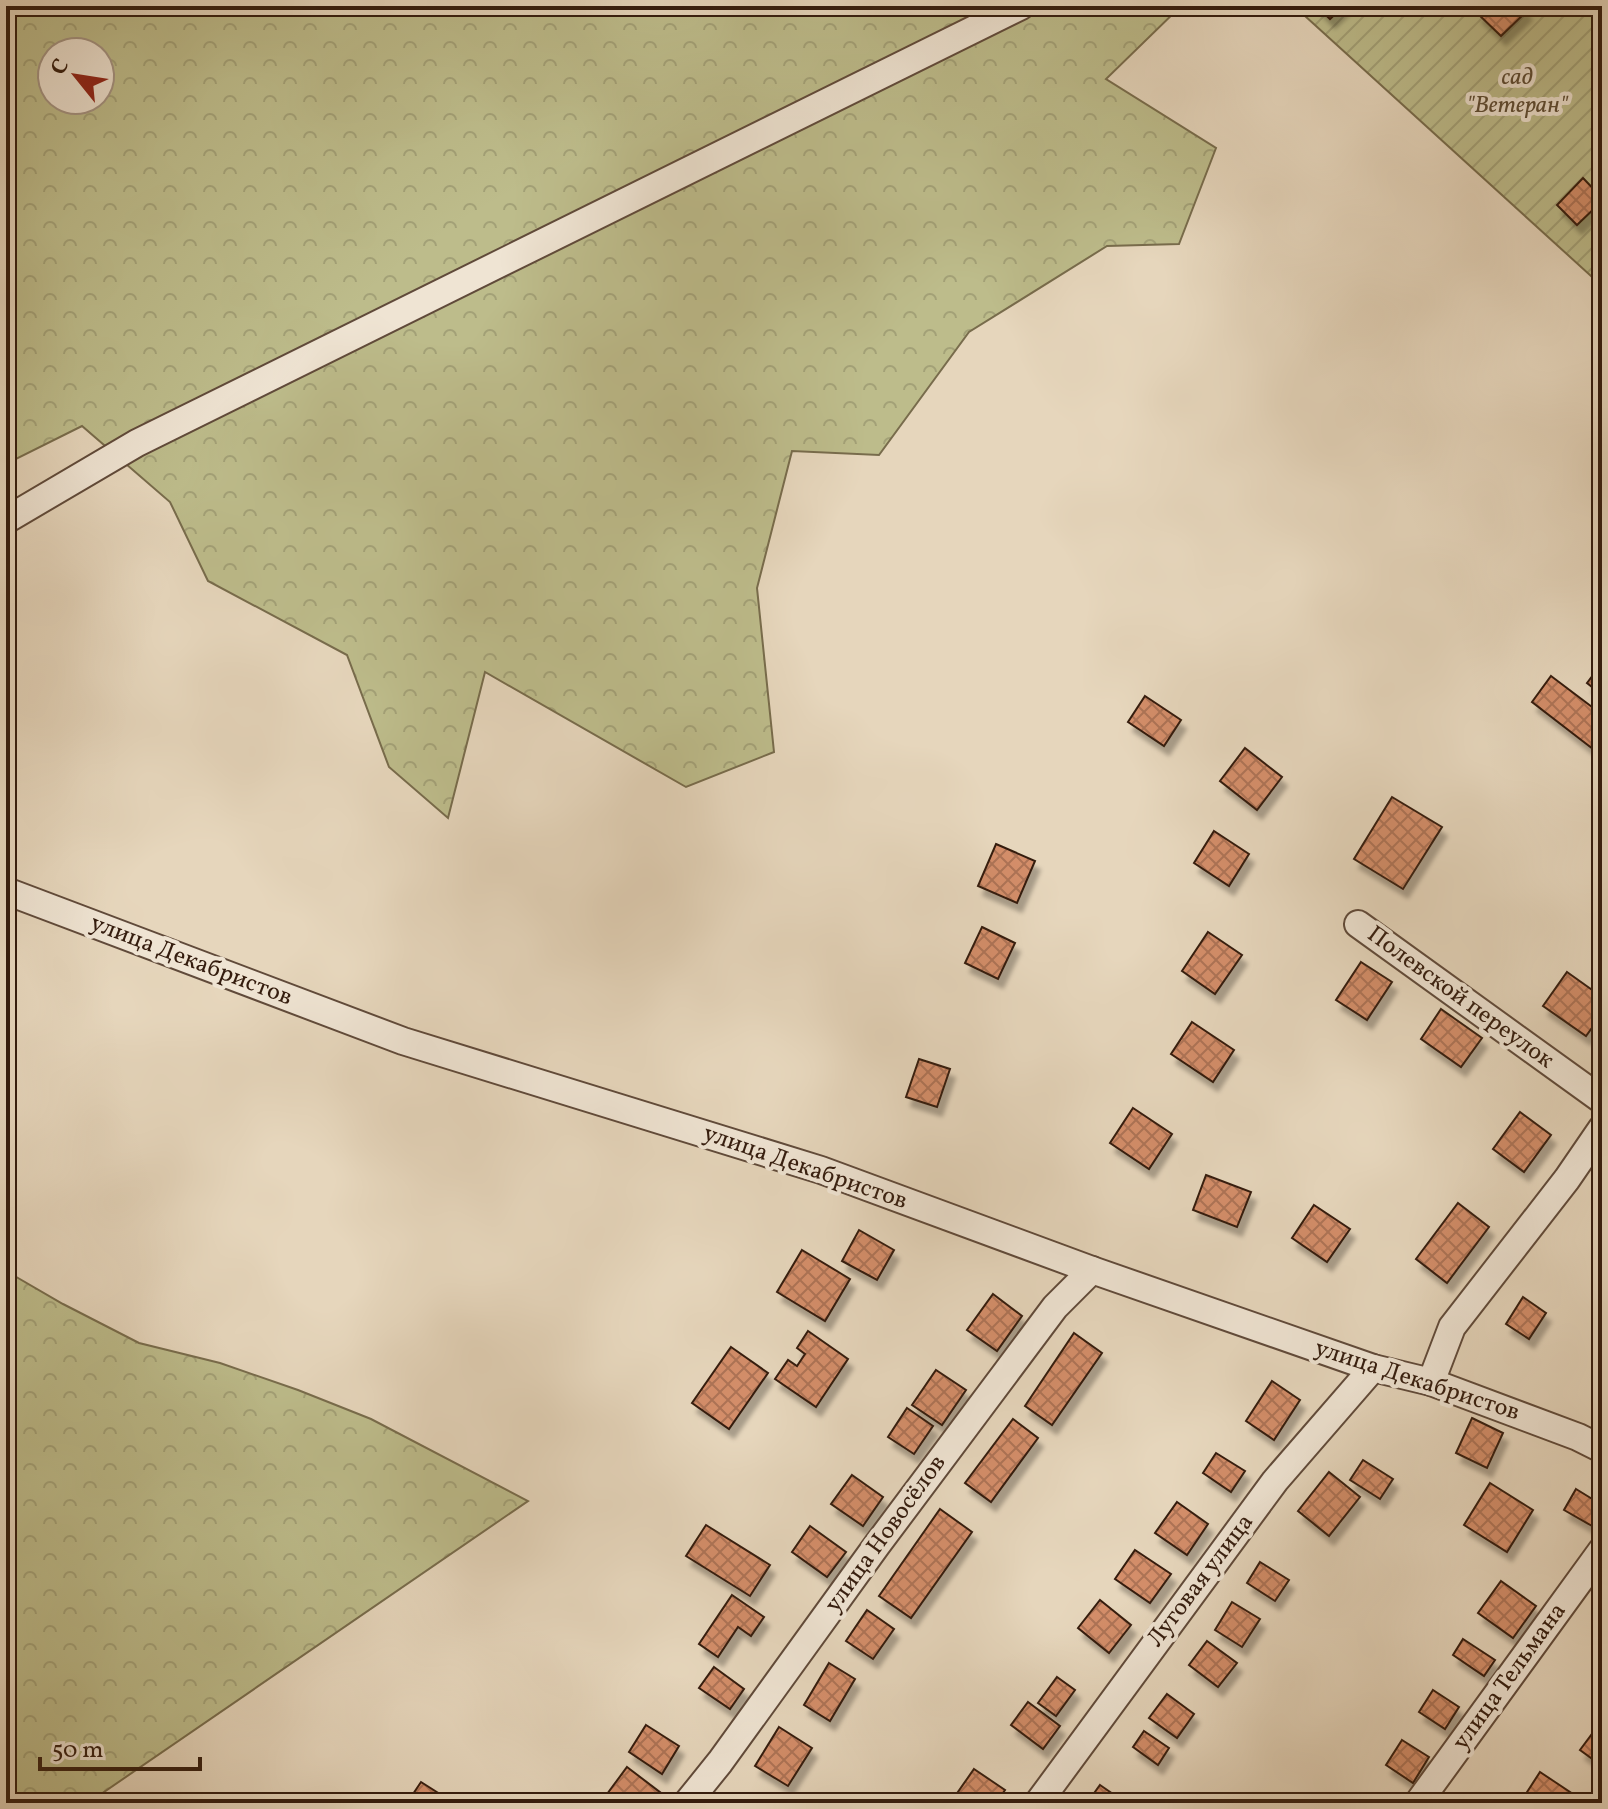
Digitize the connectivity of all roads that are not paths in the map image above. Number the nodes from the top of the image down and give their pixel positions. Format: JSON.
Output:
{"nodes":[{"id":1,"x":1021,"y":6,"type":"edge"},
{"id":2,"x":6,"y":520,"type":"edge"},
{"id":3,"x":6,"y":891,"type":"edge"},
{"id":4,"x":1358,"y":924,"type":"dead end"},
{"id":5,"x":1602,"y":1100,"type":"edge"},
{"id":6,"x":1602,"y":1128,"type":"edge"},
{"id":7,"x":1092,"y":1270,"type":"junction"},
{"id":8,"x":1373,"y":1368,"type":"junction"},
{"id":9,"x":1431,"y":1382,"type":"junction"},
{"id":10,"x":1602,"y":1449,"type":"edge"},
{"id":11,"x":1602,"y":1550,"type":"edge"},
{"id":12,"x":687,"y":1803,"type":"edge"},
{"id":13,"x":1038,"y":1803,"type":"edge"},
{"id":14,"x":1418,"y":1803,"type":"edge"}],
"edges":[{"from":1,"to":2,"type":"street"},
{"from":3,"to":7,"type":"street","name":"улица Декабристов"},
{"from":4,"to":5,"type":"street","name":"Полевской переулок"},
{"from":6,"to":9,"type":"street"},
{"from":7,"to":8,"type":"street","name":"улица Декабристов"},
{"from":7,"to":12,"type":"street","name":"улица Новосёлов"},
{"from":8,"to":9,"type":"street","name":"улица Декабристов"},
{"from":8,"to":13,"type":"street","name":"Луговая улица"},
{"from":9,"to":10,"type":"street","name":"улица Декабристов"},
{"from":11,"to":14,"type":"street","name":"улица Тельмана"}]}
